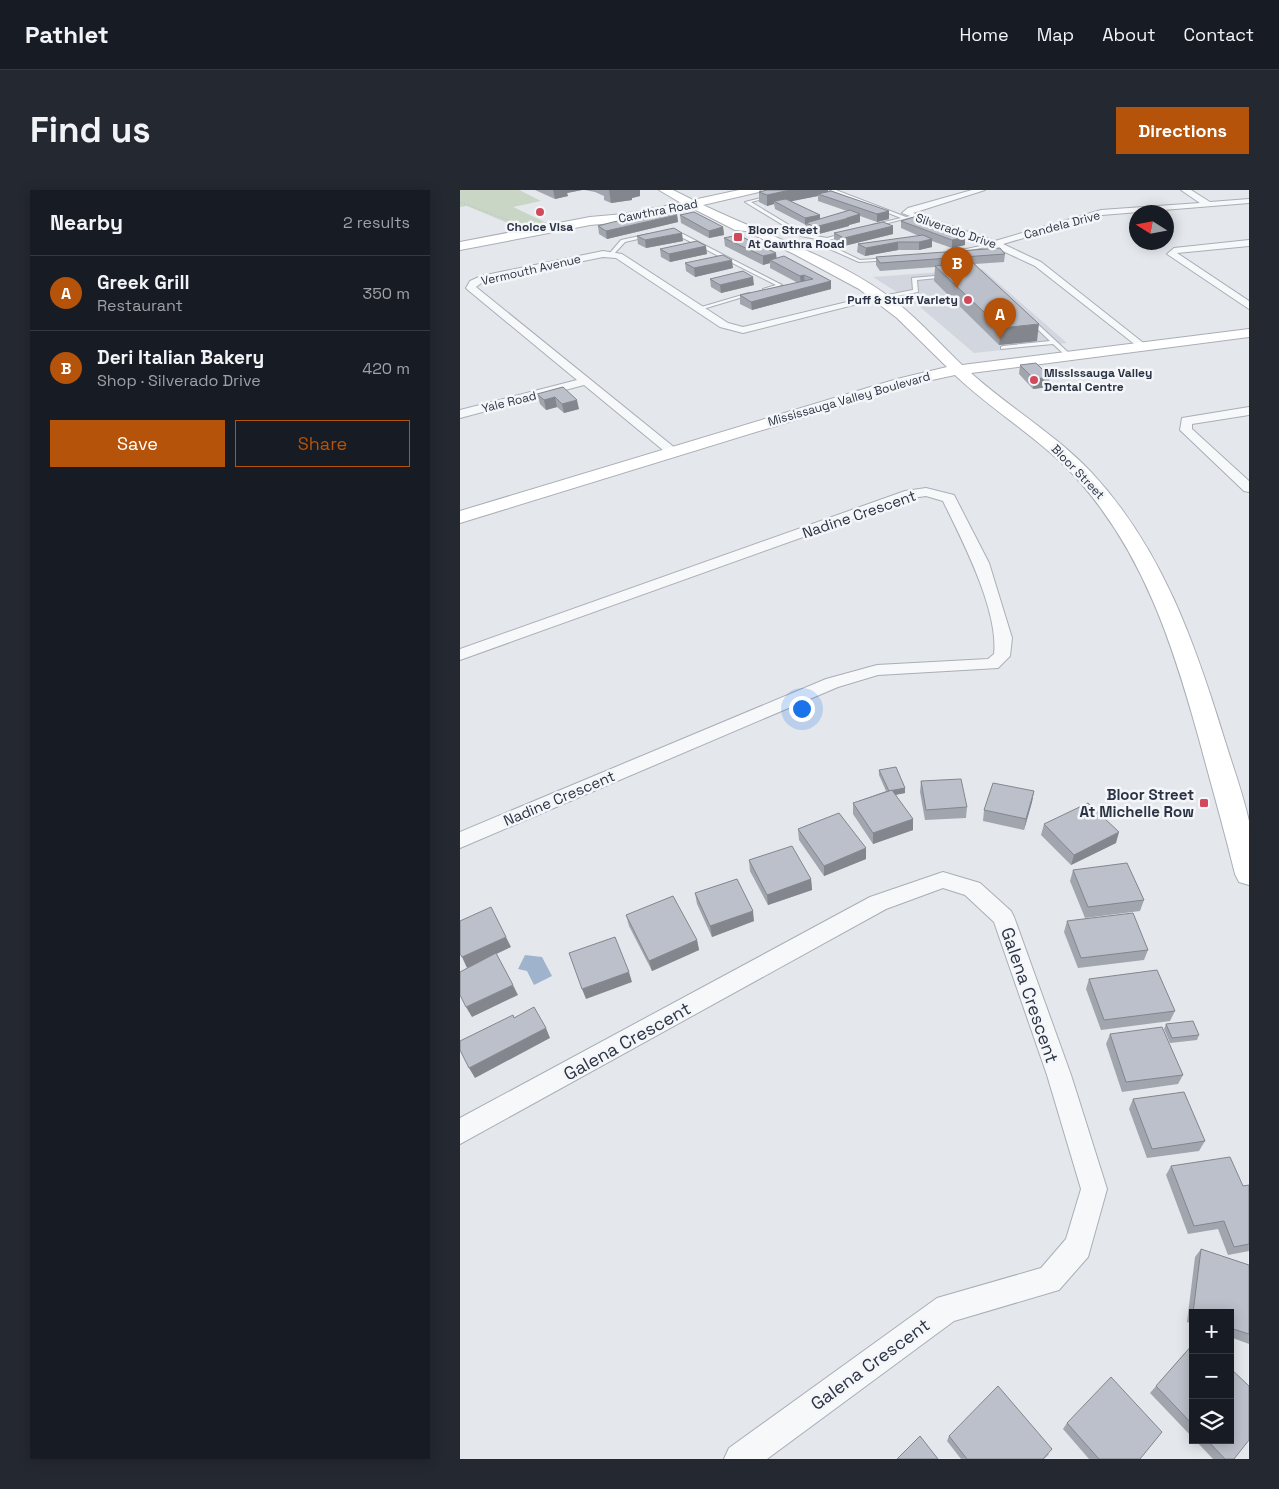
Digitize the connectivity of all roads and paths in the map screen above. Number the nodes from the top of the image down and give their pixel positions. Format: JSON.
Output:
{"nodes":[{"id":1,"x":668,"y":190,"type":"edge"},
{"id":2,"x":755,"y":190,"type":"edge"},
{"id":3,"x":798,"y":190,"type":"edge"},
{"id":4,"x":832,"y":190,"type":"edge"},
{"id":5,"x":981,"y":190,"type":"edge"},
{"id":6,"x":1185,"y":190,"type":"edge"},
{"id":7,"x":736,"y":193,"type":"edge"},
{"id":8,"x":694,"y":201,"type":"junction"},
{"id":9,"x":1249,"y":201,"type":"edge"},
{"id":10,"x":460,"y":202,"type":"edge"},
{"id":11,"x":1208,"y":204,"type":"junction"},
{"id":12,"x":652,"y":209,"type":"junction"},
{"id":13,"x":725,"y":211,"type":"junction"},
{"id":14,"x":712,"y":214,"type":"junction"},
{"id":15,"x":909,"y":217,"type":"junction"},
{"id":16,"x":749,"y":228,"type":"junction"},
{"id":17,"x":867,"y":228,"type":"edge"},
{"id":18,"x":857,"y":230,"type":"edge"},
{"id":19,"x":538,"y":231,"type":"junction"},
{"id":20,"x":663,"y":232,"type":"edge"},
{"id":21,"x":655,"y":233,"type":"edge"},
{"id":22,"x":826,"y":239,"type":"junction"},
{"id":23,"x":1249,"y":242,"type":"edge"},
{"id":24,"x":995,"y":244,"type":"junction"},
{"id":25,"x":460,"y":246,"type":"edge"},
{"id":26,"x":611,"y":254,"type":"junction"},
{"id":27,"x":944,"y":254,"type":"edge"},
{"id":28,"x":722,"y":256,"type":"junction"},
{"id":29,"x":714,"y":258,"type":"edge"},
{"id":30,"x":895,"y":258,"type":"edge"},
{"id":31,"x":950,"y":275,"type":"edge"},
{"id":32,"x":880,"y":297,"type":"junction"},
{"id":33,"x":1249,"y":306,"type":"edge"},
{"id":34,"x":702,"y":308,"type":"junction"},
{"id":35,"x":1026,"y":315,"type":"edge"},
{"id":36,"x":743,"y":330,"type":"junction"},
{"id":37,"x":1249,"y":333,"type":"edge"},
{"id":38,"x":746,"y":342,"type":"dead end"},
{"id":39,"x":1055,"y":342,"type":"junction"},
{"id":40,"x":1142,"y":347,"type":"junction"},
{"id":41,"x":1003,"y":348,"type":"edge"},
{"id":42,"x":1068,"y":355,"type":"junction"},
{"id":43,"x":959,"y":370,"type":"junction"},
{"id":44,"x":586,"y":381,"type":"junction"},
{"id":45,"x":1249,"y":411,"type":"edge"},
{"id":46,"x":460,"y":414,"type":"edge"},
{"id":47,"x":674,"y":452,"type":"junction"},
{"id":48,"x":1249,"y":488,"type":"edge"},
{"id":49,"x":460,"y":516,"type":"edge"},
{"id":50,"x":460,"y":655,"type":"edge"},
{"id":51,"x":460,"y":840,"type":"edge"},
{"id":52,"x":1245,"y":843,"type":"edge"},
{"id":53,"x":1249,"y":874,"type":"edge"},
{"id":54,"x":460,"y":1132,"type":"edge"},
{"id":55,"x":740,"y":1459,"type":"edge"}],
"edges":[{"from":1,"to":8,"type":"street","name":"Bloor Street"},
{"from":1,"to":12,"type":"street"},
{"from":2,"to":7,"type":"street","name":"Cawthra Road"},
{"from":3,"to":22,"type":"lane"},
{"from":4,"to":15,"type":"lane"},
{"from":5,"to":15,"type":"street","name":"Silverado Drive"},
{"from":6,"to":11,"type":"street"},
{"from":7,"to":8,"type":"street","name":"Cawthra Road"},
{"from":7,"to":13,"type":"street"},
{"from":8,"to":12,"type":"street","name":"Cawthra Road"},
{"from":8,"to":13,"type":"street","name":"Bloor Street"},
{"from":8,"to":14,"type":"street","name":"Bloor Street"},
{"from":9,"to":11,"type":"street","name":"Candela Drive"},
{"from":10,"to":19,"type":"path"},
{"from":11,"to":24,"type":"street","name":"Candela Drive"},
{"from":12,"to":14,"type":"street"},
{"from":12,"to":19,"type":"street","name":"Cawthra Road"},
{"from":13,"to":16,"type":"street","name":"Bloor Street"},
{"from":14,"to":16,"type":"street","name":"Bloor Street"},
{"from":15,"to":17,"type":"lane"},
{"from":15,"to":24,"type":"street","name":"Silverado Drive"},
{"from":16,"to":32,"type":"street","name":"Bloor Street"},
{"from":18,"to":22,"type":"lane"},
{"from":19,"to":25,"type":"street","name":"Cawthra Road"},
{"from":20,"to":28,"type":"lane"},
{"from":21,"to":26,"type":"lane"},
{"from":22,"to":30,"type":"lane"},
{"from":23,"to":33,"type":"street"},
{"from":24,"to":27,"type":"lane"},
{"from":24,"to":40,"type":"street","name":"Silverado Drive"},
{"from":26,"to":34,"type":"street"},
{"from":26,"to":44,"type":"street","name":"Vermouth Avenue"},
{"from":28,"to":29,"type":"lane"},
{"from":28,"to":34,"type":"lane"},
{"from":31,"to":32,"type":"lane"},
{"from":32,"to":36,"type":"street"},
{"from":32,"to":43,"type":"street","name":"Bloor Street"},
{"from":34,"to":36,"type":"street"},
{"from":35,"to":39,"type":"lane"},
{"from":36,"to":38,"type":"street"},
{"from":37,"to":40,"type":"street","name":"Mississauga Valley Boulevard"},
{"from":39,"to":41,"type":"lane"},
{"from":39,"to":42,"type":"lane"},
{"from":40,"to":42,"type":"street","name":"Mississauga Valley Boulevard"},
{"from":42,"to":43,"type":"street","name":"Mississauga Valley Boulevard"},
{"from":43,"to":47,"type":"street","name":"Mississauga Valley Boulevard"},
{"from":43,"to":52,"type":"street","name":"Bloor Street"},
{"from":44,"to":46,"type":"street","name":"Yale Road"},
{"from":44,"to":47,"type":"street","name":"Vermouth Avenue"},
{"from":45,"to":48,"type":"street"},
{"from":47,"to":49,"type":"street","name":"Mississauga Valley Boulevard"},
{"from":50,"to":51,"type":"street","name":"Nadine Crescent"},
{"from":52,"to":53,"type":"street","name":"Bloor Street"},
{"from":54,"to":55,"type":"street","name":"Galena Crescent"}]}
